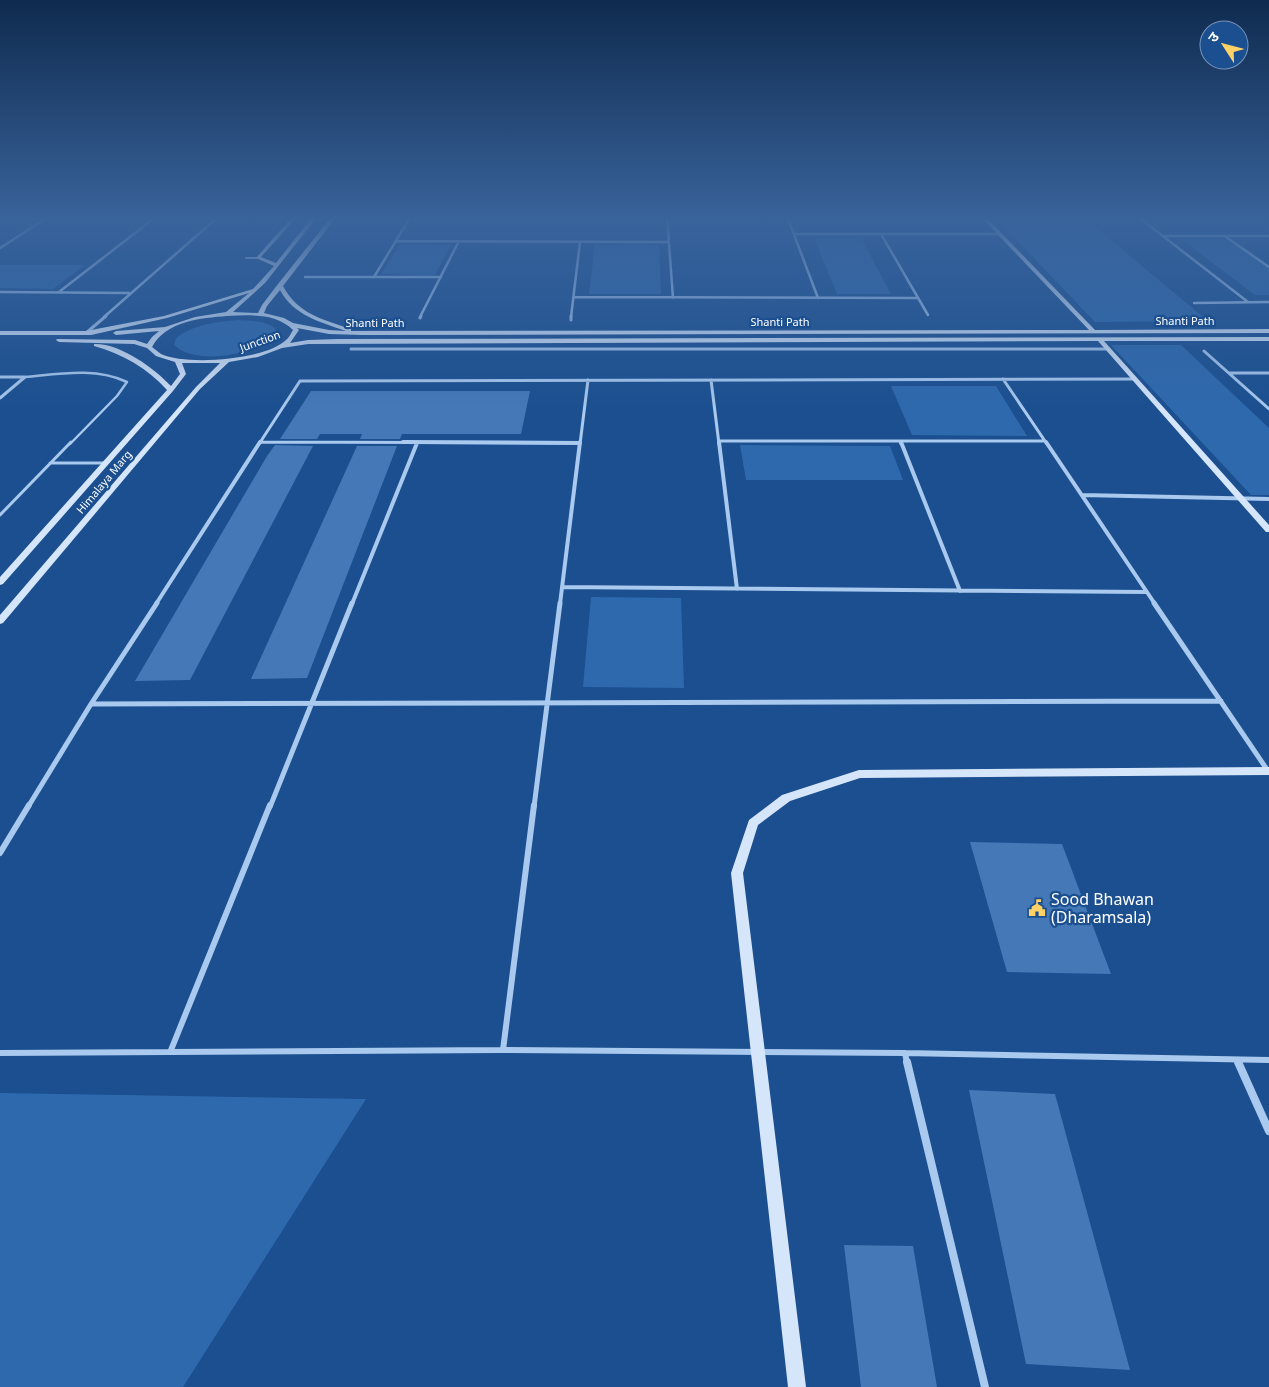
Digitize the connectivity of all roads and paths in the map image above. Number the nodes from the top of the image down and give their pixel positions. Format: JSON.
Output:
{"nodes":[{"id":1,"x":74,"y":281,"type":"edge"},
{"id":2,"x":144,"y":281,"type":"edge"},
{"id":3,"x":262,"y":281,"type":"edge"},
{"id":4,"x":283,"y":281,"type":"edge"},
{"id":5,"x":440,"y":281,"type":"edge"},
{"id":6,"x":576,"y":281,"type":"edge"},
{"id":7,"x":672,"y":281,"type":"edge"},
{"id":8,"x":812,"y":281,"type":"edge"},
{"id":9,"x":908,"y":281,"type":"edge"},
{"id":10,"x":1045,"y":281,"type":"edge"},
{"id":11,"x":1221,"y":281,"type":"edge"},
{"id":12,"x":280,"y":285,"type":"junction"},
{"id":13,"x":254,"y":290,"type":"junction"},
{"id":14,"x":0,"y":292,"type":"edge"},
{"id":15,"x":59,"y":292,"type":"junction"},
{"id":16,"x":130,"y":293,"type":"junction"},
{"id":17,"x":574,"y":297,"type":"junction"},
{"id":18,"x":673,"y":298,"type":"junction"},
{"id":19,"x":818,"y":298,"type":"junction"},
{"id":20,"x":918,"y":298,"type":"junction"},
{"id":21,"x":1248,"y":302,"type":"junction"},
{"id":22,"x":1269,"y":302,"type":"edge"},
{"id":23,"x":1194,"y":303,"type":"dead end"},
{"id":24,"x":227,"y":314,"type":"junction"},
{"id":25,"x":260,"y":315,"type":"junction"},
{"id":26,"x":928,"y":315,"type":"dead end"},
{"id":27,"x":420,"y":318,"type":"dead end"},
{"id":28,"x":571,"y":320,"type":"dead end"},
{"id":29,"x":292,"y":325,"type":"junction"},
{"id":30,"x":167,"y":329,"type":"junction"},
{"id":31,"x":1093,"y":331,"type":"junction"},
{"id":32,"x":1269,"y":331,"type":"edge"},
{"id":33,"x":0,"y":333,"type":"edge"},
{"id":34,"x":86,"y":333,"type":"junction"},
{"id":35,"x":361,"y":333,"type":"junction"},
{"id":36,"x":1100,"y":339,"type":"junction"},
{"id":37,"x":1269,"y":339,"type":"edge"},
{"id":38,"x":0,"y":340,"type":"edge"},
{"id":39,"x":78,"y":340,"type":"junction"},
{"id":40,"x":283,"y":346,"type":"junction"},
{"id":41,"x":150,"y":347,"type":"junction"},
{"id":42,"x":351,"y":349,"type":"dead end"},
{"id":43,"x":1108,"y":349,"type":"junction"},
{"id":44,"x":1204,"y":351,"type":"dead end"},
{"id":45,"x":178,"y":361,"type":"junction"},
{"id":46,"x":227,"y":361,"type":"junction"},
{"id":47,"x":1229,"y":373,"type":"junction"},
{"id":48,"x":1269,"y":373,"type":"edge"},
{"id":49,"x":0,"y":377,"type":"edge"},
{"id":50,"x":25,"y":377,"type":"junction"},
{"id":51,"x":1003,"y":379,"type":"junction"},
{"id":52,"x":1134,"y":379,"type":"junction"},
{"id":53,"x":588,"y":380,"type":"junction"},
{"id":54,"x":711,"y":380,"type":"junction"},
{"id":55,"x":171,"y":390,"type":"junction"},
{"id":56,"x":0,"y":398,"type":"edge"},
{"id":57,"x":1269,"y":409,"type":"edge"},
{"id":58,"x":719,"y":441,"type":"junction"},
{"id":59,"x":900,"y":441,"type":"junction"},
{"id":60,"x":1045,"y":441,"type":"junction"},
{"id":61,"x":260,"y":442,"type":"junction"},
{"id":62,"x":417,"y":443,"type":"junction"},
{"id":63,"x":580,"y":443,"type":"junction"},
{"id":64,"x":50,"y":463,"type":"junction"},
{"id":65,"x":106,"y":463,"type":"junction"},
{"id":66,"x":1082,"y":495,"type":"junction"},
{"id":67,"x":1242,"y":499,"type":"junction"},
{"id":68,"x":1269,"y":500,"type":"edge"},
{"id":69,"x":0,"y":515,"type":"edge"},
{"id":70,"x":1269,"y":530,"type":"edge"},
{"id":71,"x":0,"y":582,"type":"edge"},
{"id":72,"x":562,"y":587,"type":"junction"},
{"id":73,"x":737,"y":589,"type":"junction"},
{"id":74,"x":960,"y":591,"type":"junction"},
{"id":75,"x":1147,"y":592,"type":"junction"},
{"id":76,"x":0,"y":621,"type":"edge"},
{"id":77,"x":1221,"y":701,"type":"junction"},
{"id":78,"x":91,"y":704,"type":"junction"},
{"id":79,"x":311,"y":704,"type":"junction"},
{"id":80,"x":547,"y":704,"type":"junction"},
{"id":81,"x":1268,"y":771,"type":"edge"},
{"id":82,"x":0,"y":853,"type":"edge"},
{"id":83,"x":171,"y":1050,"type":"junction"},
{"id":84,"x":503,"y":1050,"type":"junction"},
{"id":85,"x":759,"y":1052,"type":"junction"},
{"id":86,"x":0,"y":1053,"type":"edge"},
{"id":87,"x":905,"y":1053,"type":"junction"},
{"id":88,"x":1237,"y":1060,"type":"junction"},
{"id":89,"x":1269,"y":1060,"type":"edge"},
{"id":90,"x":1269,"y":1131,"type":"edge"},
{"id":91,"x":797,"y":1387,"type":"edge"},
{"id":92,"x":985,"y":1387,"type":"edge"}],
"edges":[{"from":1,"to":15,"type":"street"},
{"from":2,"to":16,"type":"street"},
{"from":3,"to":13,"type":"main road"},
{"from":4,"to":12,"type":"main road"},
{"from":5,"to":27,"type":"street"},
{"from":6,"to":17,"type":"street"},
{"from":7,"to":18,"type":"street"},
{"from":8,"to":19,"type":"street"},
{"from":9,"to":20,"type":"street"},
{"from":10,"to":31,"type":"main road"},
{"from":11,"to":21,"type":"street"},
{"from":12,"to":25,"type":"main road"},
{"from":12,"to":35,"type":"main road"},
{"from":13,"to":24,"type":"main road"},
{"from":13,"to":34,"type":"main road"},
{"from":14,"to":15,"type":"street"},
{"from":15,"to":16,"type":"street"},
{"from":16,"to":34,"type":"street"},
{"from":17,"to":18,"type":"street"},
{"from":17,"to":28,"type":"street"},
{"from":18,"to":19,"type":"street"},
{"from":19,"to":20,"type":"street"},
{"from":20,"to":26,"type":"street"},
{"from":21,"to":22,"type":"street"},
{"from":21,"to":23,"type":"street"},
{"from":24,"to":25,"type":"main road","name":"Junction"},
{"from":24,"to":30,"type":"main road","name":"Junction"},
{"from":25,"to":29,"type":"main road","name":"Junction"},
{"from":29,"to":35,"type":"main road","name":"Shanti Path"},
{"from":29,"to":40,"type":"main road","name":"Junction"},
{"from":30,"to":34,"type":"main road"},
{"from":30,"to":41,"type":"main road","name":"Junction"},
{"from":31,"to":32,"type":"main road","name":"Shanti Path"},
{"from":31,"to":35,"type":"main road","name":"Shanti Path"},
{"from":33,"to":34,"type":"main road"},
{"from":36,"to":37,"type":"main road","name":"Shanti Path"},
{"from":36,"to":40,"type":"main road","name":"Shanti Path"},
{"from":36,"to":43,"type":"main road"},
{"from":38,"to":39,"type":"main road"},
{"from":39,"to":41,"type":"main road"},
{"from":39,"to":55,"type":"main road"},
{"from":40,"to":46,"type":"main road","name":"Junction"},
{"from":41,"to":45,"type":"main road","name":"Junction"},
{"from":42,"to":43,"type":"street"},
{"from":43,"to":52,"type":"main road"},
{"from":44,"to":47,"type":"street"},
{"from":45,"to":46,"type":"main road","name":"Junction"},
{"from":45,"to":55,"type":"main road","name":"Himalaya Marg"},
{"from":46,"to":76,"type":"main road","name":"Himalaya Marg"},
{"from":47,"to":48,"type":"street"},
{"from":47,"to":57,"type":"street"},
{"from":49,"to":50,"type":"street"},
{"from":50,"to":56,"type":"street"},
{"from":50,"to":64,"type":"lane"},
{"from":51,"to":52,"type":"street"},
{"from":51,"to":54,"type":"street"},
{"from":51,"to":60,"type":"street"},
{"from":52,"to":67,"type":"main road"},
{"from":53,"to":54,"type":"street"},
{"from":53,"to":61,"type":"street"},
{"from":53,"to":63,"type":"street"},
{"from":54,"to":58,"type":"street"},
{"from":55,"to":65,"type":"main road","name":"Himalaya Marg"},
{"from":58,"to":59,"type":"street"},
{"from":58,"to":73,"type":"street"},
{"from":59,"to":60,"type":"street"},
{"from":59,"to":74,"type":"street"},
{"from":60,"to":66,"type":"street"},
{"from":61,"to":62,"type":"street"},
{"from":61,"to":78,"type":"street"},
{"from":62,"to":63,"type":"street"},
{"from":62,"to":79,"type":"street"},
{"from":63,"to":72,"type":"street"},
{"from":64,"to":65,"type":"lane"},
{"from":64,"to":69,"type":"lane"},
{"from":65,"to":71,"type":"main road","name":"Himalaya Marg"},
{"from":66,"to":67,"type":"street"},
{"from":66,"to":75,"type":"street"},
{"from":67,"to":68,"type":"street"},
{"from":67,"to":70,"type":"main road"},
{"from":72,"to":73,"type":"street"},
{"from":72,"to":80,"type":"street"},
{"from":73,"to":74,"type":"street"},
{"from":74,"to":75,"type":"street"},
{"from":75,"to":77,"type":"street"},
{"from":77,"to":80,"type":"street"},
{"from":77,"to":81,"type":"street"},
{"from":78,"to":79,"type":"street"},
{"from":78,"to":82,"type":"street"},
{"from":79,"to":80,"type":"street"},
{"from":79,"to":83,"type":"street"},
{"from":80,"to":84,"type":"street"},
{"from":81,"to":85,"type":"main road"},
{"from":83,"to":84,"type":"street"},
{"from":83,"to":86,"type":"street"},
{"from":84,"to":85,"type":"street"},
{"from":85,"to":87,"type":"street"},
{"from":85,"to":91,"type":"main road"},
{"from":87,"to":88,"type":"street"},
{"from":87,"to":92,"type":"street"},
{"from":88,"to":89,"type":"street"},
{"from":88,"to":90,"type":"street"}]}
